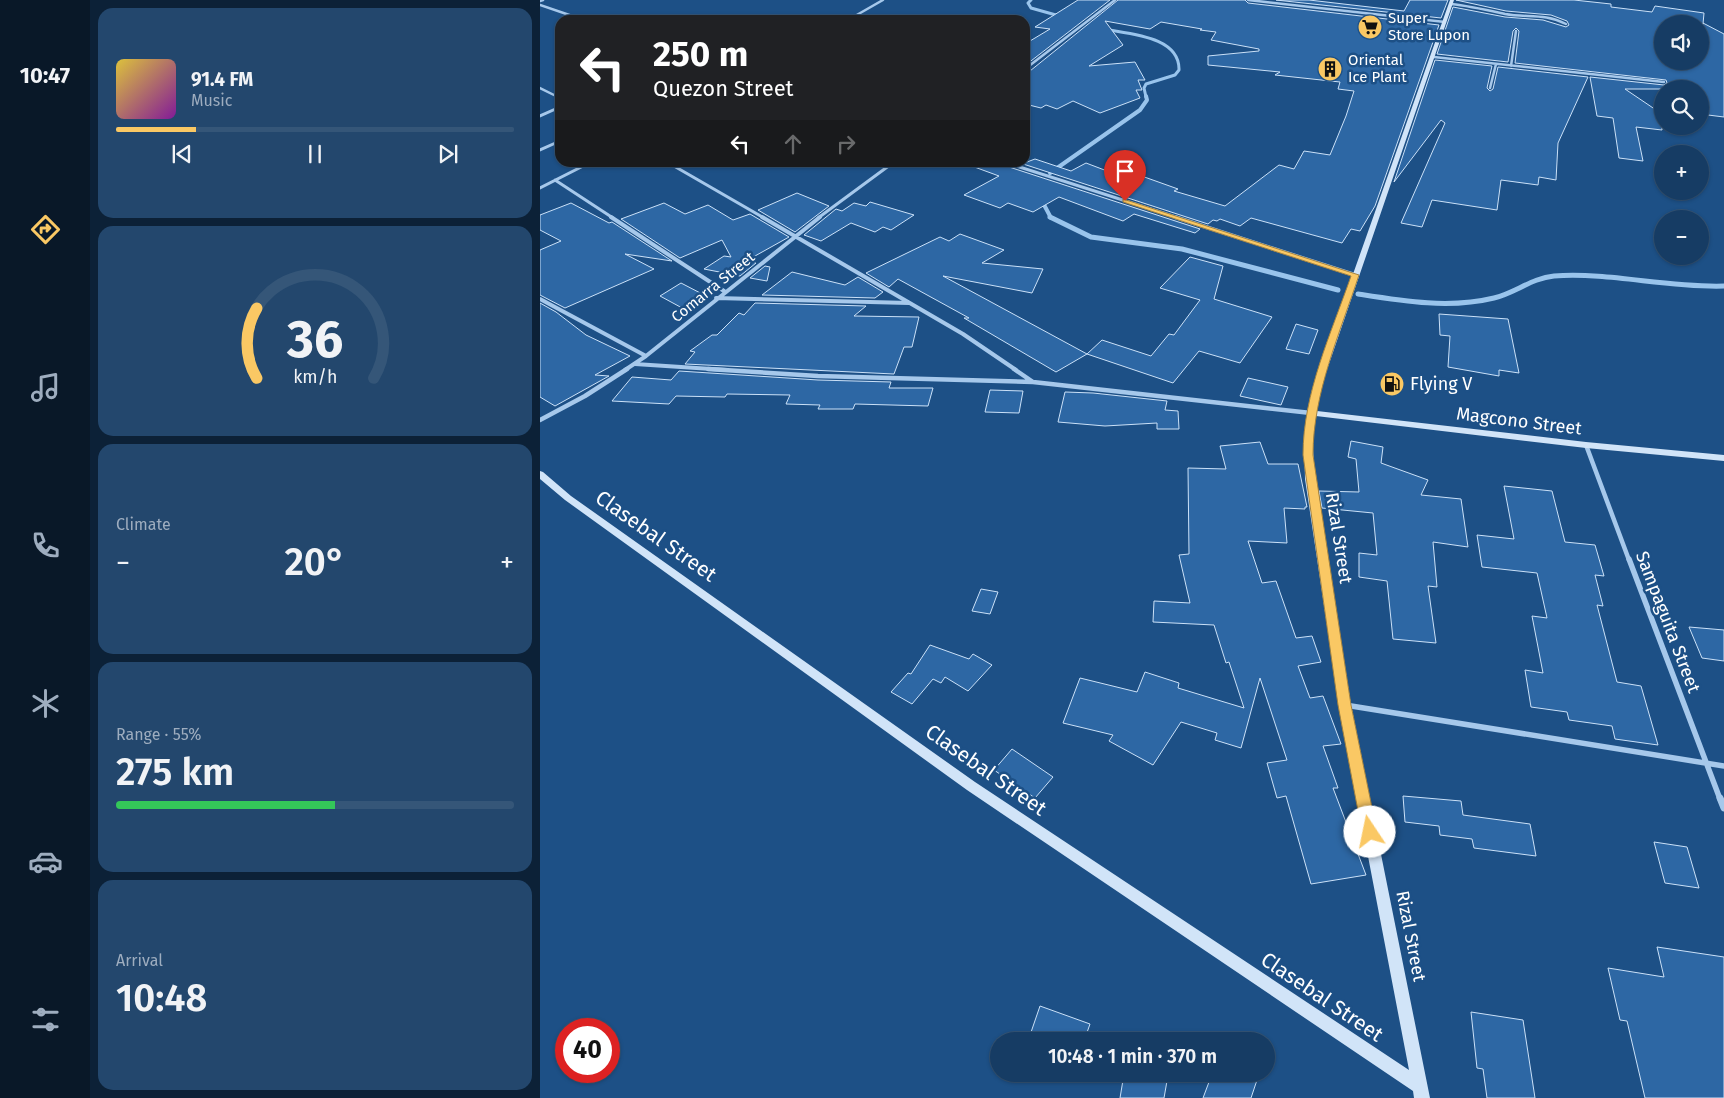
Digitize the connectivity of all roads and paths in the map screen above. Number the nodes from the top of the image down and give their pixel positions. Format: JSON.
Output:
{"nodes":[{"id":1,"x":882,"y":0,"type":"edge"},
{"id":2,"x":1115,"y":0,"type":"edge"},
{"id":3,"x":1248,"y":0,"type":"edge"},
{"id":4,"x":1451,"y":2,"type":"edge"},
{"id":5,"x":540,"y":5,"type":"edge"},
{"id":6,"x":569,"y":15,"type":"edge"},
{"id":7,"x":856,"y":15,"type":"edge"},
{"id":8,"x":1445,"y":22,"type":"junction"},
{"id":9,"x":1566,"y":24,"type":"dead end"},
{"id":10,"x":1516,"y":31,"type":"dead end"},
{"id":11,"x":1434,"y":57,"type":"junction"},
{"id":12,"x":1496,"y":64,"type":"junction"},
{"id":13,"x":1030,"y":65,"type":"edge"},
{"id":14,"x":1511,"y":66,"type":"junction"},
{"id":15,"x":1654,"y":81,"type":"edge"},
{"id":16,"x":540,"y":88,"type":"edge"},
{"id":17,"x":1490,"y":88,"type":"dead end"},
{"id":18,"x":555,"y":96,"type":"edge"},
{"id":19,"x":555,"y":109,"type":"edge"},
{"id":20,"x":540,"y":116,"type":"edge"},
{"id":21,"x":555,"y":143,"type":"edge"},
{"id":22,"x":540,"y":150,"type":"edge"},
{"id":23,"x":581,"y":167,"type":"edge"},
{"id":24,"x":676,"y":167,"type":"edge"},
{"id":25,"x":887,"y":167,"type":"edge"},
{"id":26,"x":1020,"y":167,"type":"edge"},
{"id":27,"x":555,"y":180,"type":"junction"},
{"id":28,"x":540,"y":188,"type":"edge"},
{"id":29,"x":794,"y":236,"type":"junction"},
{"id":30,"x":1355,"y":275,"type":"junction"},
{"id":31,"x":724,"y":291,"type":"junction"},
{"id":32,"x":716,"y":298,"type":"junction"},
{"id":33,"x":540,"y":299,"type":"edge"},
{"id":34,"x":910,"y":303,"type":"junction"},
{"id":35,"x":646,"y":356,"type":"junction"},
{"id":36,"x":634,"y":364,"type":"junction"},
{"id":37,"x":1034,"y":382,"type":"junction"},
{"id":38,"x":1311,"y":413,"type":"junction"},
{"id":39,"x":540,"y":420,"type":"edge"},
{"id":40,"x":1586,"y":446,"type":"junction"},
{"id":41,"x":1724,"y":458,"type":"edge"},
{"id":42,"x":540,"y":474,"type":"edge"},
{"id":43,"x":1345,"y":705,"type":"junction"},
{"id":44,"x":1705,"y":763,"type":"junction"},
{"id":45,"x":1724,"y":766,"type":"edge"},
{"id":46,"x":1724,"y":808,"type":"edge"},
{"id":47,"x":1421,"y":1092,"type":"edge"}],
"edges":[{"from":1,"to":7,"type":"street"},
{"from":2,"to":13,"type":"street"},
{"from":3,"to":8,"type":"street"},
{"from":4,"to":8,"type":"street","name":"Rizal Street"},
{"from":4,"to":9,"type":"street"},
{"from":5,"to":6,"type":"street"},
{"from":8,"to":11,"type":"street","name":"Rizal Street"},
{"from":10,"to":14,"type":"street"},
{"from":11,"to":12,"type":"street"},
{"from":11,"to":30,"type":"street","name":"Rizal Street"},
{"from":12,"to":14,"type":"street"},
{"from":12,"to":17,"type":"street"},
{"from":14,"to":15,"type":"street"},
{"from":16,"to":18,"type":"street"},
{"from":19,"to":20,"type":"street"},
{"from":21,"to":22,"type":"street"},
{"from":23,"to":27,"type":"street"},
{"from":24,"to":29,"type":"street"},
{"from":25,"to":29,"type":"street","name":"Comarra Street"},
{"from":26,"to":30,"type":"street"},
{"from":27,"to":28,"type":"street"},
{"from":27,"to":31,"type":"street"},
{"from":29,"to":31,"type":"street","name":"Comarra Street"},
{"from":29,"to":34,"type":"street"},
{"from":30,"to":38,"type":"street","name":"Rizal Street"},
{"from":31,"to":32,"type":"street","name":"Comarra Street"},
{"from":32,"to":34,"type":"street"},
{"from":32,"to":35,"type":"street","name":"Comarra Street"},
{"from":33,"to":35,"type":"street"},
{"from":34,"to":37,"type":"street"},
{"from":35,"to":36,"type":"street","name":"Comarra Street"},
{"from":36,"to":37,"type":"street"},
{"from":36,"to":39,"type":"street","name":"Comarra Street"},
{"from":37,"to":38,"type":"street"},
{"from":38,"to":40,"type":"street","name":"Magcono Street"},
{"from":38,"to":43,"type":"street","name":"Rizal Street"},
{"from":40,"to":41,"type":"street","name":"Magcono Street"},
{"from":40,"to":44,"type":"street","name":"Sampaguita Street"},
{"from":42,"to":47,"type":"street","name":"Clasebal Street"},
{"from":43,"to":44,"type":"street"},
{"from":43,"to":47,"type":"street","name":"Rizal Street"},
{"from":44,"to":45,"type":"street"},
{"from":44,"to":46,"type":"street","name":"Sampaguita Street"}]}
